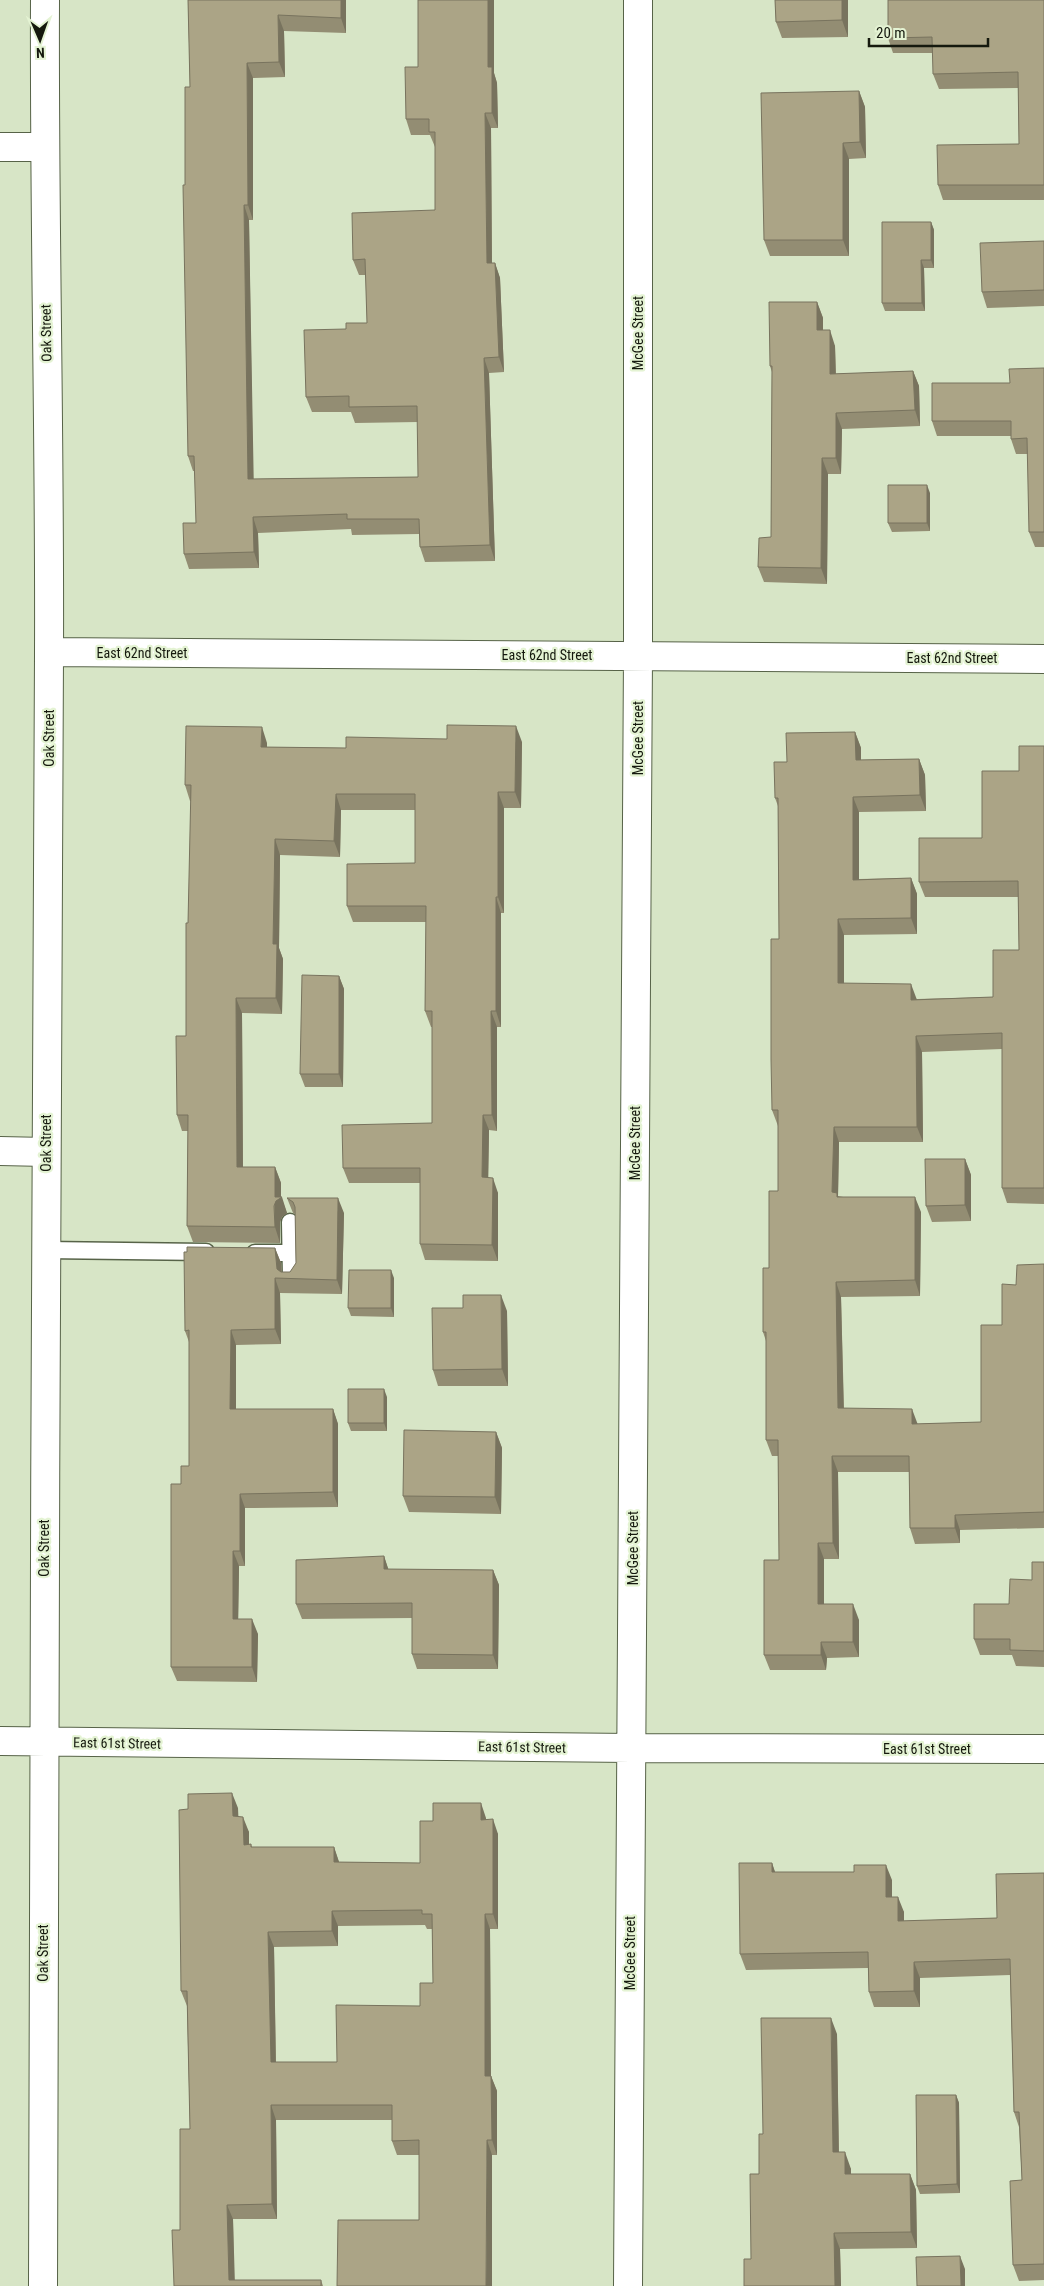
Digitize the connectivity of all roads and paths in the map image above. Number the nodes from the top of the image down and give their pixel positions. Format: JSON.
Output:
{"nodes":[{"id":1,"x":45,"y":0,"type":"edge"},
{"id":2,"x":638,"y":0,"type":"edge"},
{"id":3,"x":0,"y":147,"type":"edge"},
{"id":4,"x":44,"y":148,"type":"junction"},
{"id":5,"x":49,"y":652,"type":"junction"},
{"id":6,"x":638,"y":656,"type":"junction"},
{"id":7,"x":1044,"y":659,"type":"edge"},
{"id":8,"x":0,"y":1151,"type":"edge"},
{"id":9,"x":46,"y":1152,"type":"junction"},
{"id":10,"x":290,"y":1222,"type":"dead end"},
{"id":11,"x":45,"y":1250,"type":"junction"},
{"id":12,"x":222,"y":1252,"type":"edge"},
{"id":13,"x":242,"y":1252,"type":"edge"},
{"id":14,"x":290,"y":1253,"type":"junction"},
{"id":15,"x":291,"y":1278,"type":"edge"},
{"id":16,"x":0,"y":1741,"type":"edge"},
{"id":17,"x":43,"y":1742,"type":"junction"},
{"id":18,"x":631,"y":1748,"type":"junction"},
{"id":19,"x":1044,"y":1749,"type":"edge"},
{"id":20,"x":43,"y":2286,"type":"edge"},
{"id":21,"x":628,"y":2286,"type":"edge"}],
"edges":[{"from":1,"to":4,"type":"street","name":"Oak Street"},
{"from":2,"to":6,"type":"street","name":"McGee Street"},
{"from":3,"to":4,"type":"street"},
{"from":4,"to":5,"type":"street","name":"Oak Street"},
{"from":5,"to":6,"type":"street","name":"East 62nd Street"},
{"from":5,"to":9,"type":"street","name":"Oak Street"},
{"from":6,"to":7,"type":"street","name":"East 62nd Street"},
{"from":6,"to":18,"type":"street","name":"McGee Street"},
{"from":8,"to":9,"type":"street"},
{"from":9,"to":11,"type":"street","name":"Oak Street"},
{"from":10,"to":14,"type":"lane"},
{"from":11,"to":12,"type":"lane"},
{"from":11,"to":17,"type":"street","name":"Oak Street"},
{"from":13,"to":14,"type":"lane"},
{"from":14,"to":15,"type":"lane"},
{"from":16,"to":17,"type":"street","name":"East 61st Street"},
{"from":17,"to":18,"type":"street","name":"East 61st Street"},
{"from":17,"to":20,"type":"street","name":"Oak Street"},
{"from":18,"to":19,"type":"street","name":"East 61st Street"},
{"from":18,"to":21,"type":"street","name":"McGee Street"}]}
